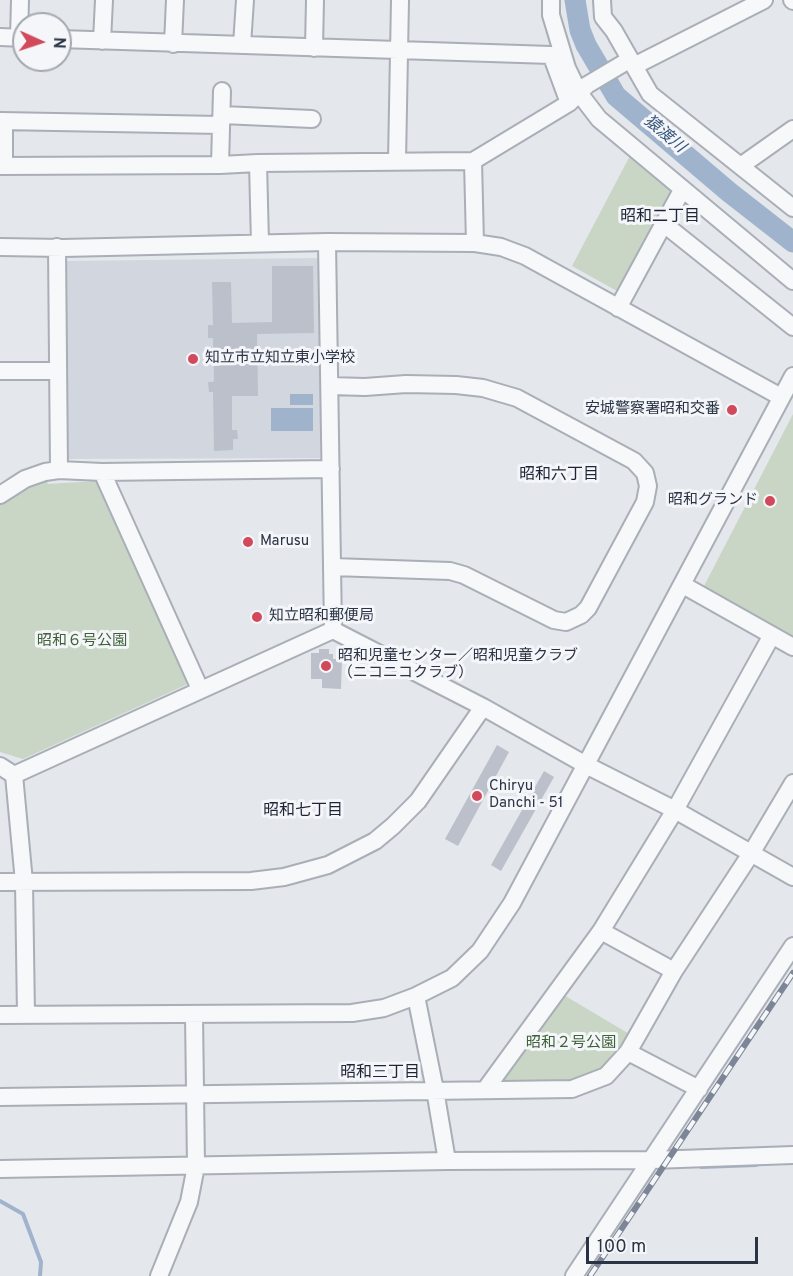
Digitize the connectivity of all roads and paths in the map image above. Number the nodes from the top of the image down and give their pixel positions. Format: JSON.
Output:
{"nodes":[{"id":1,"x":104,"y":0,"type":"edge"},
{"id":2,"x":175,"y":0,"type":"edge"},
{"id":3,"x":245,"y":0,"type":"edge"},
{"id":4,"x":315,"y":0,"type":"edge"},
{"id":5,"x":400,"y":0,"type":"edge"},
{"id":6,"x":543,"y":0,"type":"edge"},
{"id":7,"x":551,"y":0,"type":"edge"},
{"id":8,"x":602,"y":0,"type":"edge"},
{"id":9,"x":764,"y":0,"type":"edge"},
{"id":10,"x":72,"y":40,"type":"edge"},
{"id":11,"x":102,"y":41,"type":"junction"},
{"id":12,"x":173,"y":44,"type":"junction"},
{"id":13,"x":242,"y":45,"type":"junction"},
{"id":14,"x":314,"y":48,"type":"junction"},
{"id":15,"x":398,"y":51,"type":"junction"},
{"id":16,"x":551,"y":55,"type":"junction"},
{"id":17,"x":632,"y":63,"type":"junction"},
{"id":18,"x":222,"y":91,"type":"dead end"},
{"id":19,"x":578,"y":94,"type":"junction"},
{"id":20,"x":312,"y":119,"type":"dead end"},
{"id":21,"x":221,"y":120,"type":"junction"},
{"id":22,"x":2,"y":121,"type":"edge"},
{"id":23,"x":790,"y":136,"type":"edge"},
{"id":24,"x":474,"y":160,"type":"junction"},
{"id":25,"x":397,"y":161,"type":"junction"},
{"id":26,"x":258,"y":163,"type":"junction"},
{"id":27,"x":220,"y":165,"type":"junction"},
{"id":28,"x":742,"y":165,"type":"junction"},
{"id":29,"x":2,"y":166,"type":"edge"},
{"id":30,"x":682,"y":190,"type":"junction"},
{"id":31,"x":793,"y":208,"type":"edge"},
{"id":32,"x":664,"y":224,"type":"junction"},
{"id":33,"x":327,"y":242,"type":"junction"},
{"id":34,"x":260,"y":243,"type":"junction"},
{"id":35,"x":476,"y":243,"type":"junction"},
{"id":36,"x":0,"y":247,"type":"edge"},
{"id":37,"x":57,"y":247,"type":"junction"},
{"id":38,"x":793,"y":281,"type":"edge"},
{"id":39,"x":618,"y":308,"type":"junction"},
{"id":40,"x":793,"y":327,"type":"edge"},
{"id":41,"x":0,"y":371,"type":"edge"},
{"id":42,"x":57,"y":371,"type":"junction"},
{"id":43,"x":793,"y":376,"type":"edge"},
{"id":44,"x":330,"y":386,"type":"junction"},
{"id":45,"x":781,"y":397,"type":"junction"},
{"id":46,"x":331,"y":469,"type":"junction"},
{"id":47,"x":59,"y":470,"type":"junction"},
{"id":48,"x":102,"y":472,"type":"junction"},
{"id":49,"x":0,"y":495,"type":"edge"},
{"id":50,"x":333,"y":567,"type":"junction"},
{"id":51,"x":683,"y":585,"type":"junction"},
{"id":52,"x":333,"y":630,"type":"junction"},
{"id":53,"x":772,"y":635,"type":"junction"},
{"id":54,"x":793,"y":647,"type":"edge"},
{"id":55,"x":200,"y":689,"type":"junction"},
{"id":56,"x":483,"y":707,"type":"junction"},
{"id":57,"x":586,"y":765,"type":"junction"},
{"id":58,"x":7,"y":770,"type":"edge"},
{"id":59,"x":793,"y":783,"type":"edge"},
{"id":60,"x":675,"y":810,"type":"junction"},
{"id":61,"x":752,"y":852,"type":"junction"},
{"id":62,"x":793,"y":877,"type":"edge"},
{"id":63,"x":0,"y":882,"type":"edge"},
{"id":64,"x":24,"y":882,"type":"junction"},
{"id":65,"x":601,"y":931,"type":"junction"},
{"id":66,"x":793,"y":946,"type":"edge"},
{"id":67,"x":674,"y":971,"type":"junction"},
{"id":68,"x":416,"y":996,"type":"junction"},
{"id":69,"x":0,"y":1015,"type":"edge"},
{"id":70,"x":26,"y":1015,"type":"junction"},
{"id":71,"x":194,"y":1015,"type":"junction"},
{"id":72,"x":628,"y":1052,"type":"junction"},
{"id":73,"x":699,"y":1089,"type":"junction"},
{"id":74,"x":435,"y":1090,"type":"junction"},
{"id":75,"x":485,"y":1090,"type":"junction"},
{"id":76,"x":195,"y":1094,"type":"junction"},
{"id":77,"x":0,"y":1097,"type":"edge"},
{"id":78,"x":793,"y":1155,"type":"edge"},
{"id":79,"x":652,"y":1160,"type":"junction"},
{"id":80,"x":447,"y":1161,"type":"junction"},
{"id":81,"x":196,"y":1166,"type":"junction"},
{"id":82,"x":0,"y":1169,"type":"edge"},
{"id":83,"x":159,"y":1276,"type":"edge"},
{"id":84,"x":574,"y":1276,"type":"edge"}],
"edges":[{"from":1,"to":11,"type":"street"},
{"from":2,"to":12,"type":"street"},
{"from":3,"to":13,"type":"street"},
{"from":4,"to":14,"type":"street"},
{"from":5,"to":15,"type":"street"},
{"from":6,"to":16,"type":"street"},
{"from":7,"to":19,"type":"street"},
{"from":8,"to":17,"type":"street"},
{"from":9,"to":17,"type":"street"},
{"from":10,"to":11,"type":"street"},
{"from":11,"to":12,"type":"street"},
{"from":12,"to":13,"type":"street"},
{"from":13,"to":14,"type":"street"},
{"from":14,"to":15,"type":"street"},
{"from":15,"to":16,"type":"street"},
{"from":15,"to":25,"type":"street"},
{"from":16,"to":19,"type":"street"},
{"from":17,"to":19,"type":"street"},
{"from":17,"to":28,"type":"street"},
{"from":18,"to":21,"type":"street"},
{"from":19,"to":24,"type":"street"},
{"from":19,"to":30,"type":"street"},
{"from":20,"to":21,"type":"street"},
{"from":21,"to":22,"type":"street"},
{"from":21,"to":27,"type":"street"},
{"from":22,"to":29,"type":"street"},
{"from":23,"to":28,"type":"street"},
{"from":24,"to":25,"type":"street"},
{"from":24,"to":35,"type":"street"},
{"from":25,"to":26,"type":"street"},
{"from":26,"to":27,"type":"street"},
{"from":26,"to":34,"type":"street"},
{"from":27,"to":29,"type":"street"},
{"from":28,"to":31,"type":"street"},
{"from":30,"to":32,"type":"street"},
{"from":30,"to":38,"type":"street"},
{"from":32,"to":39,"type":"street"},
{"from":32,"to":40,"type":"street"},
{"from":33,"to":34,"type":"street"},
{"from":33,"to":35,"type":"street"},
{"from":33,"to":44,"type":"street"},
{"from":34,"to":37,"type":"street"},
{"from":35,"to":39,"type":"street"},
{"from":36,"to":37,"type":"street"},
{"from":37,"to":42,"type":"street"},
{"from":39,"to":45,"type":"street"},
{"from":41,"to":42,"type":"street"},
{"from":42,"to":47,"type":"street"},
{"from":43,"to":45,"type":"street"},
{"from":44,"to":46,"type":"street"},
{"from":44,"to":50,"type":"street"},
{"from":45,"to":51,"type":"street"},
{"from":46,"to":48,"type":"street"},
{"from":46,"to":50,"type":"street"},
{"from":47,"to":48,"type":"street"},
{"from":47,"to":49,"type":"street"},
{"from":48,"to":55,"type":"street"},
{"from":50,"to":52,"type":"street"},
{"from":51,"to":53,"type":"street"},
{"from":51,"to":57,"type":"street"},
{"from":52,"to":55,"type":"street"},
{"from":52,"to":56,"type":"street"},
{"from":53,"to":54,"type":"street"},
{"from":53,"to":60,"type":"street"},
{"from":55,"to":58,"type":"street"},
{"from":56,"to":57,"type":"street"},
{"from":56,"to":64,"type":"street"},
{"from":57,"to":60,"type":"street"},
{"from":57,"to":68,"type":"street"},
{"from":58,"to":64,"type":"street"},
{"from":59,"to":61,"type":"street"},
{"from":60,"to":61,"type":"street"},
{"from":60,"to":65,"type":"street"},
{"from":61,"to":62,"type":"street"},
{"from":61,"to":67,"type":"street"},
{"from":63,"to":64,"type":"street"},
{"from":64,"to":70,"type":"street"},
{"from":65,"to":67,"type":"street"},
{"from":65,"to":75,"type":"street"},
{"from":66,"to":73,"type":"street"},
{"from":67,"to":72,"type":"street"},
{"from":68,"to":71,"type":"street"},
{"from":68,"to":74,"type":"street"},
{"from":69,"to":70,"type":"street"},
{"from":70,"to":71,"type":"street"},
{"from":71,"to":76,"type":"street"},
{"from":72,"to":73,"type":"street"},
{"from":72,"to":75,"type":"street"},
{"from":73,"to":79,"type":"street"},
{"from":74,"to":75,"type":"street"},
{"from":74,"to":76,"type":"street"},
{"from":74,"to":80,"type":"street"},
{"from":76,"to":77,"type":"street"},
{"from":76,"to":81,"type":"street"},
{"from":78,"to":79,"type":"street"},
{"from":79,"to":80,"type":"street"},
{"from":79,"to":84,"type":"street"},
{"from":80,"to":81,"type":"street"},
{"from":81,"to":82,"type":"street"},
{"from":81,"to":83,"type":"street"}]}
